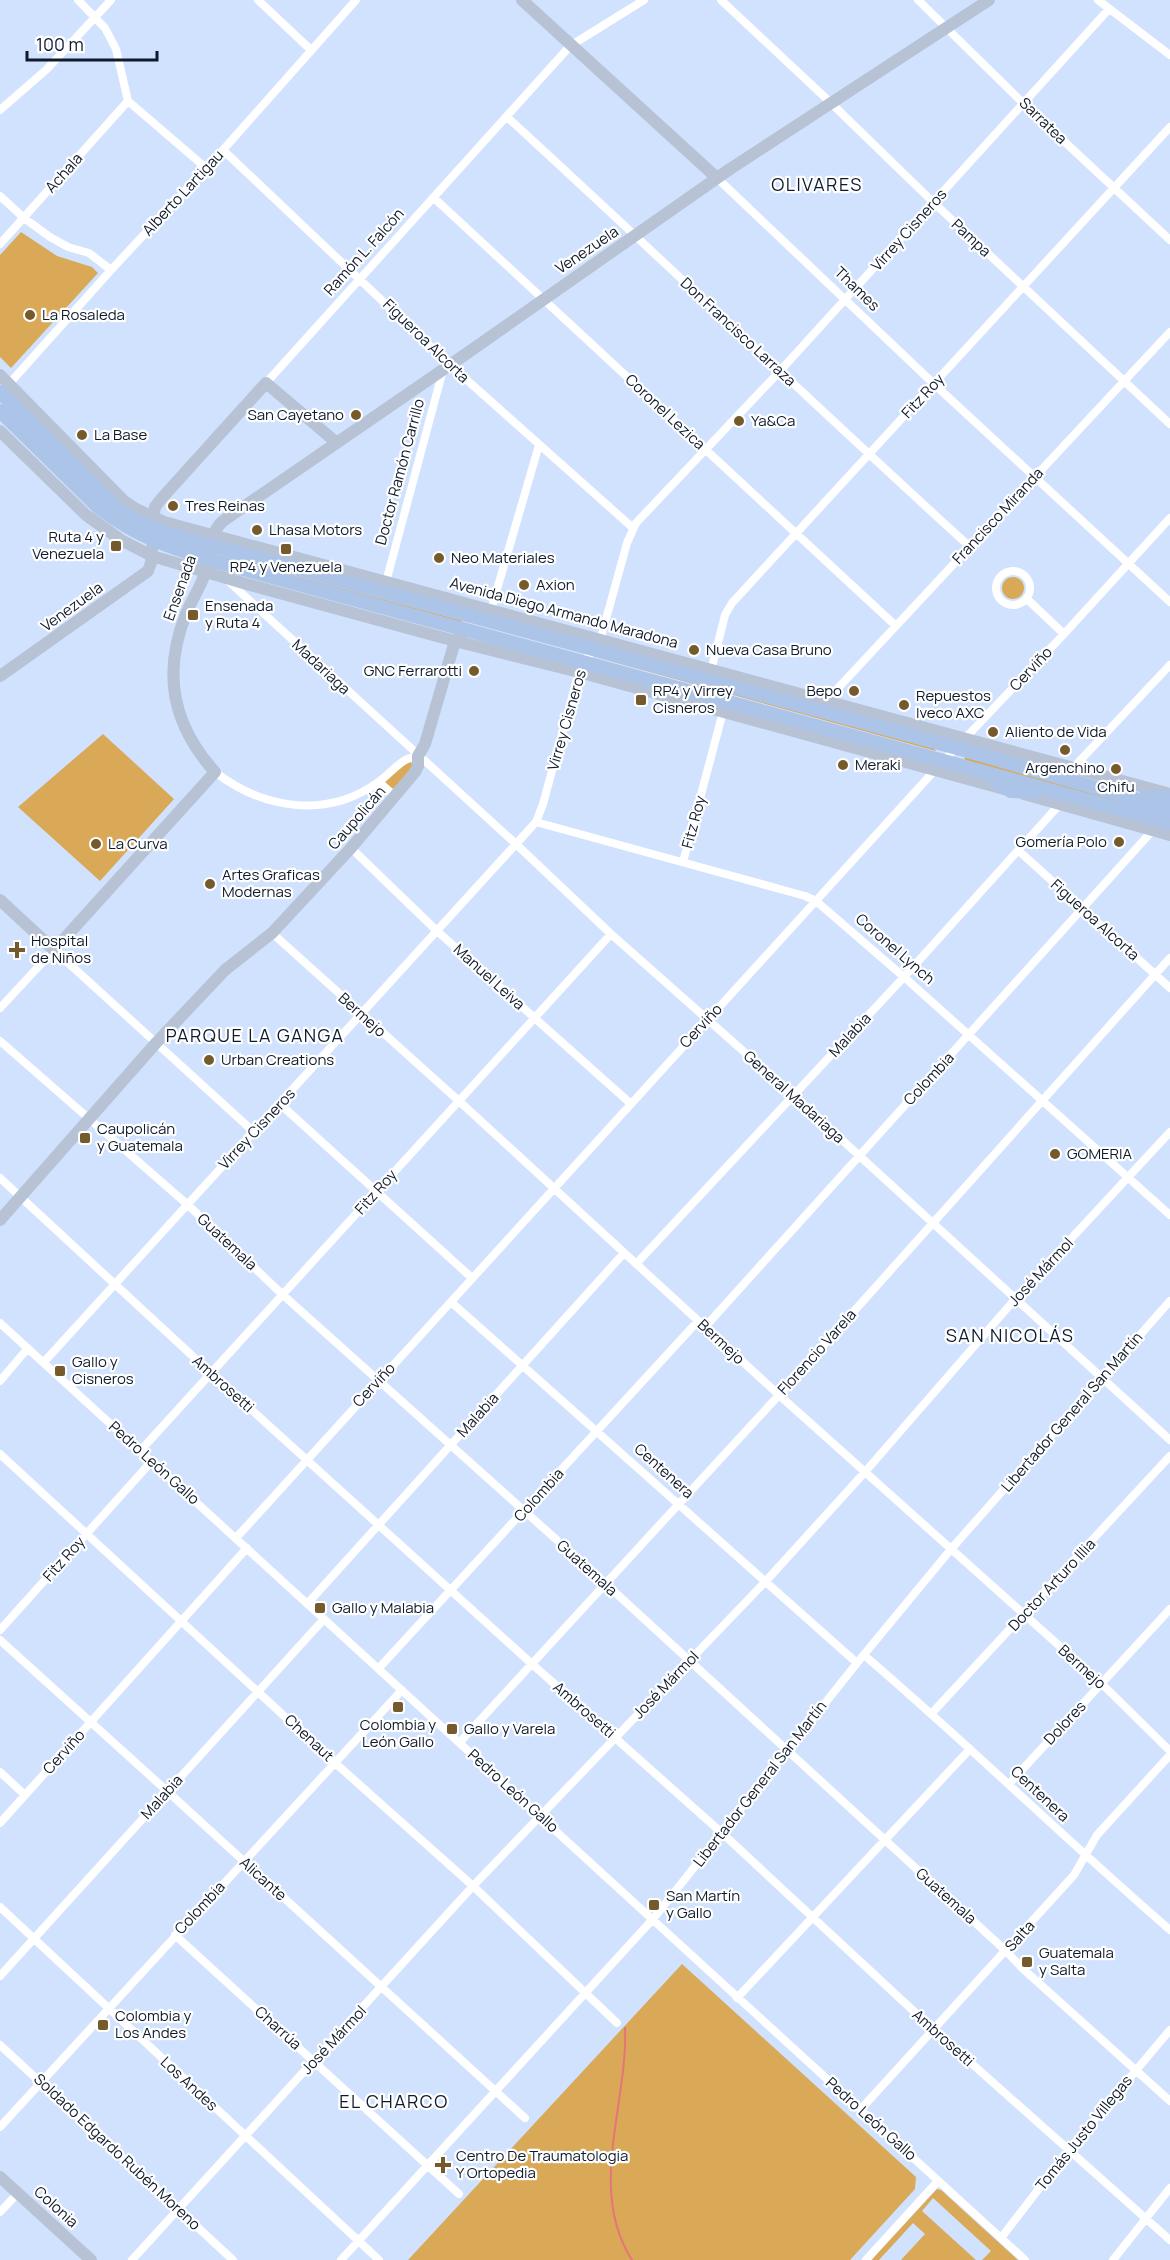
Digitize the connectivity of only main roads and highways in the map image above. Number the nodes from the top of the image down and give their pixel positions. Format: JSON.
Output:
{"nodes":[{"id":1,"x":5,"y":388,"type":"edge"},
{"id":2,"x":0,"y":411,"type":"edge"},
{"id":3,"x":152,"y":529,"type":"junction"},
{"id":4,"x":209,"y":553,"type":"junction"},
{"id":5,"x":647,"y":680,"type":"junction"},
{"id":6,"x":724,"y":707,"type":"junction"},
{"id":7,"x":829,"y":740,"type":"road end"},
{"id":8,"x":940,"y":766,"type":"junction"},
{"id":9,"x":982,"y":772,"type":"junction"},
{"id":10,"x":1170,"y":795,"type":"edge"},
{"id":11,"x":1127,"y":796,"type":"junction"},
{"id":12,"x":1060,"y":798,"type":"junction"},
{"id":13,"x":1170,"y":808,"type":"edge"},
{"id":14,"x":1170,"y":823,"type":"edge"}],
"edges":[{"from":1,"to":3,"type":"main road","name":"Avenida Diego Armando Maradona"},
{"from":2,"to":3,"type":"main road","name":"Avenida Diego Armando Maradona"},
{"from":3,"to":4,"type":"main road","name":"Avenida Diego Armando Maradona"},
{"from":4,"to":5,"type":"main road","name":"Avenida Diego Armando Maradona"},
{"from":4,"to":11,"type":"main road","name":"Avenida Diego Armando Maradona"},
{"from":5,"to":6,"type":"main road","name":"Avenida Diego Armando Maradona"},
{"from":5,"to":6,"type":"main road"},
{"from":6,"to":8,"type":"main road","name":"Avenida Diego Armando Maradona"},
{"from":7,"to":8,"type":"main road"},
{"from":8,"to":9,"type":"main road","name":"Avenida Diego Armando Maradona"},
{"from":9,"to":12,"type":"main road","name":"Avenida Diego Armando Maradona"},
{"from":9,"to":12,"type":"main road"},
{"from":10,"to":11,"type":"main road"},
{"from":11,"to":13,"type":"main road","name":"Avenida Diego Armando Maradona"},
{"from":12,"to":14,"type":"main road","name":"Avenida Diego Armando Maradona"}]}
